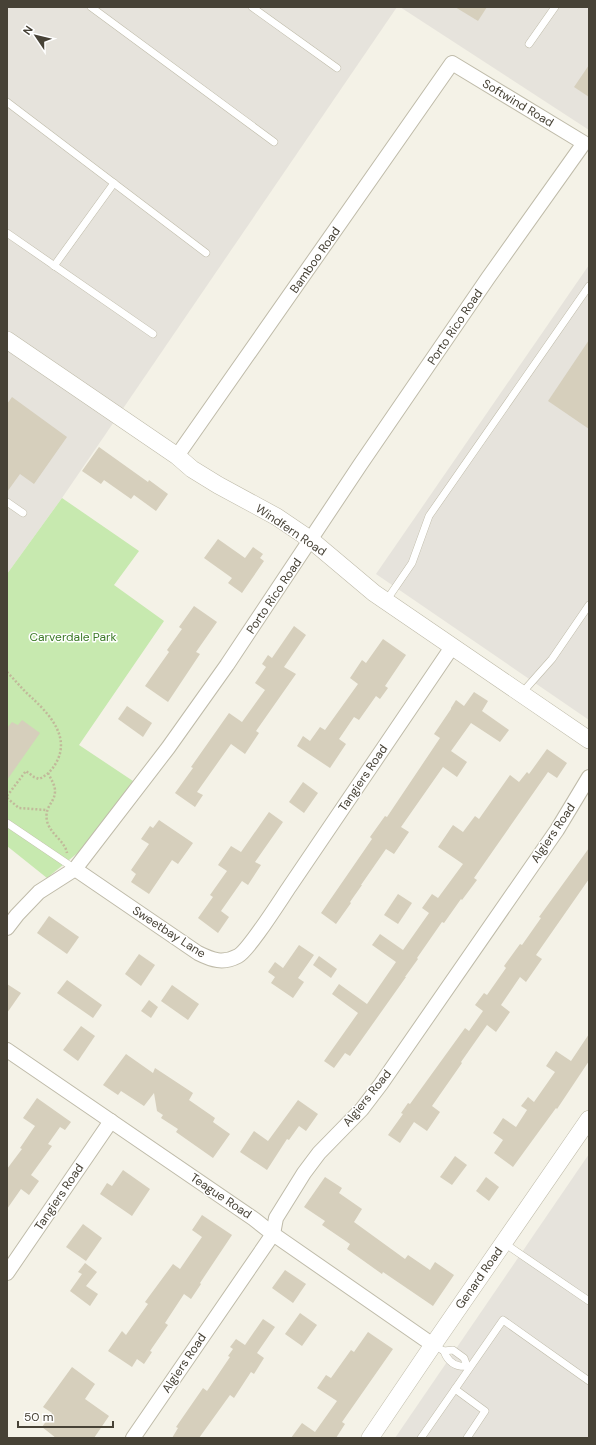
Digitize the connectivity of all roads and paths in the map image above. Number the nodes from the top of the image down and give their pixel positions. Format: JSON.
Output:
{"nodes":[{"id":1,"x":92,"y":7,"type":"edge"},
{"id":2,"x":252,"y":7,"type":"edge"},
{"id":3,"x":555,"y":7,"type":"edge"},
{"id":4,"x":529,"y":44,"type":"dead end"},
{"id":5,"x":452,"y":63,"type":"joint"},
{"id":6,"x":337,"y":68,"type":"dead end"},
{"id":7,"x":7,"y":102,"type":"edge"},
{"id":8,"x":274,"y":142,"type":"dead end"},
{"id":9,"x":584,"y":143,"type":"joint"},
{"id":10,"x":114,"y":183,"type":"junction"},
{"id":11,"x":7,"y":233,"type":"edge"},
{"id":12,"x":206,"y":253,"type":"dead end"},
{"id":13,"x":54,"y":266,"type":"junction"},
{"id":14,"x":589,"y":286,"type":"edge"},
{"id":15,"x":153,"y":334,"type":"dead end"},
{"id":16,"x":7,"y":340,"type":"edge"},
{"id":17,"x":177,"y":456,"type":"junction"},
{"id":18,"x":7,"y":502,"type":"edge"},
{"id":19,"x":23,"y":513,"type":"dead end"},
{"id":20,"x":311,"y":540,"type":"junction"},
{"id":21,"x":386,"y":601,"type":"junction"},
{"id":22,"x":589,"y":605,"type":"edge"},
{"id":23,"x":452,"y":647,"type":"junction"},
{"id":24,"x":7,"y":672,"type":"edge"},
{"id":25,"x":521,"y":694,"type":"junction"},
{"id":26,"x":589,"y":740,"type":"edge"},
{"id":27,"x":48,"y":773,"type":"junction"},
{"id":28,"x":589,"y":777,"type":"edge"},
{"id":29,"x":7,"y":797,"type":"edge"},
{"id":30,"x":46,"y":810,"type":"junction"},
{"id":31,"x":7,"y":822,"type":"edge"},
{"id":32,"x":67,"y":851,"type":"dead end"},
{"id":33,"x":75,"y":869,"type":"junction"},
{"id":34,"x":274,"y":909,"type":"joint"},
{"id":35,"x":7,"y":928,"type":"edge"},
{"id":36,"x":7,"y":1050,"type":"edge"},
{"id":37,"x":111,"y":1121,"type":"junction"},
{"id":38,"x":585,"y":1129,"type":"edge"},
{"id":39,"x":272,"y":1234,"type":"junction"},
{"id":40,"x":504,"y":1243,"type":"junction"},
{"id":41,"x":7,"y":1273,"type":"edge"},
{"id":42,"x":589,"y":1301,"type":"edge"},
{"id":43,"x":438,"y":1348,"type":"junction"},
{"id":44,"x":468,"y":1367,"type":"junction"},
{"id":45,"x":589,"y":1381,"type":"edge"},
{"id":46,"x":455,"y":1389,"type":"junction"},
{"id":47,"x":132,"y":1438,"type":"edge"},
{"id":48,"x":370,"y":1438,"type":"edge"},
{"id":49,"x":421,"y":1438,"type":"edge"},
{"id":50,"x":467,"y":1438,"type":"edge"}],
"edges":[{"from":1,"to":8,"type":"lane"},
{"from":2,"to":6,"type":"lane"},
{"from":3,"to":4,"type":"lane"},
{"from":5,"to":9,"type":"street","name":"Softwind Road"},
{"from":5,"to":17,"type":"street","name":"Bamboo Road"},
{"from":7,"to":10,"type":"lane"},
{"from":9,"to":20,"type":"street","name":"Porto Rico Road"},
{"from":10,"to":12,"type":"lane"},
{"from":10,"to":13,"type":"lane"},
{"from":11,"to":13,"type":"lane"},
{"from":13,"to":15,"type":"lane"},
{"from":14,"to":21,"type":"lane"},
{"from":16,"to":17,"type":"street","name":"Windfern Road"},
{"from":17,"to":20,"type":"street","name":"Windfern Road"},
{"from":18,"to":19,"type":"lane"},
{"from":20,"to":21,"type":"street","name":"Windfern Road"},
{"from":20,"to":33,"type":"street","name":"Porto Rico Road"},
{"from":21,"to":23,"type":"street","name":"Windfern Road"},
{"from":22,"to":25,"type":"lane"},
{"from":23,"to":25,"type":"street","name":"Windfern Road"},
{"from":23,"to":34,"type":"street","name":"Tangiers Road"},
{"from":24,"to":27,"type":"path"},
{"from":25,"to":26,"type":"street","name":"Windfern Road"},
{"from":27,"to":29,"type":"path"},
{"from":27,"to":30,"type":"path"},
{"from":28,"to":39,"type":"street","name":"Algiers Road"},
{"from":29,"to":30,"type":"path"},
{"from":30,"to":32,"type":"path"},
{"from":31,"to":33,"type":"lane"},
{"from":33,"to":34,"type":"street","name":"Sweetbay Lane"},
{"from":33,"to":35,"type":"street","name":"Porto Rico Road"},
{"from":36,"to":37,"type":"street","name":"Teague Road"},
{"from":37,"to":39,"type":"street","name":"Teague Road"},
{"from":37,"to":41,"type":"street","name":"Tangiers Road"},
{"from":38,"to":40,"type":"street","name":"Genard Road"},
{"from":39,"to":43,"type":"street","name":"Teague Road"},
{"from":39,"to":47,"type":"street","name":"Algiers Road"},
{"from":40,"to":42,"type":"lane"},
{"from":40,"to":43,"type":"street","name":"Genard Road"},
{"from":43,"to":44,"type":"lane"},
{"from":43,"to":48,"type":"street","name":"Genard Road"},
{"from":44,"to":45,"type":"lane"},
{"from":44,"to":46,"type":"lane"},
{"from":46,"to":49,"type":"lane"},
{"from":46,"to":50,"type":"lane"}]}
